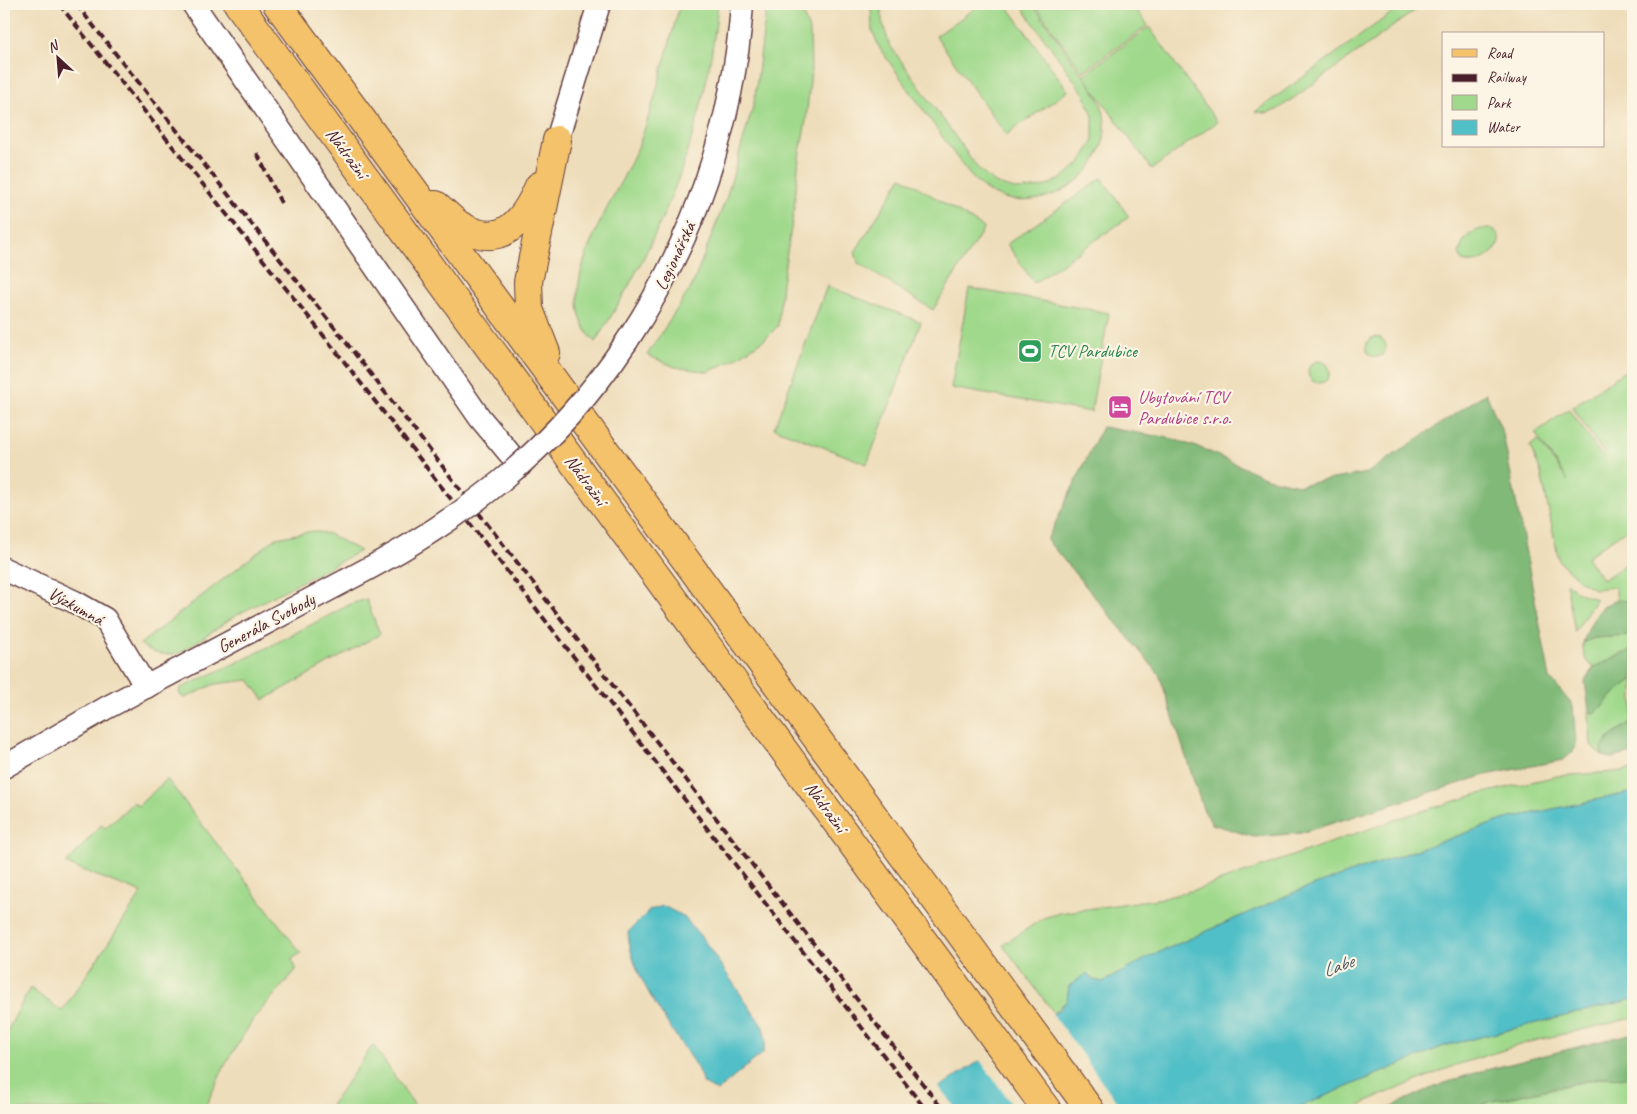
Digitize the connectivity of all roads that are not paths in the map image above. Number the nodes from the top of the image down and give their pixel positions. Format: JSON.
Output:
{"nodes":[{"id":1,"x":193,"y":4,"type":"edge"},
{"id":2,"x":238,"y":4,"type":"edge"},
{"id":3,"x":277,"y":4,"type":"edge"},
{"id":4,"x":598,"y":4,"type":"edge"},
{"id":5,"x":742,"y":4,"type":"edge"},
{"id":6,"x":557,"y":140,"type":"junction"},
{"id":7,"x":400,"y":172,"type":"junction"},
{"id":8,"x":568,"y":402,"type":"junction"},
{"id":9,"x":520,"y":466,"type":"junction"},
{"id":10,"x":4,"y":569,"type":"edge"},
{"id":11,"x":146,"y":688,"type":"junction"},
{"id":12,"x":4,"y":767,"type":"edge"},
{"id":13,"x":1046,"y":1110,"type":"edge"},
{"id":14,"x":1090,"y":1110,"type":"edge"}],
"edges":[{"from":1,"to":9,"type":"street"},
{"from":2,"to":13,"type":"main road","name":"Nádražní"},
{"from":3,"to":7,"type":"main road","name":"Nádražní"},
{"from":4,"to":6,"type":"street"},
{"from":5,"to":9,"type":"street","name":"Legionářská","bridge":true},
{"from":6,"to":7,"type":"main road"},
{"from":6,"to":8,"type":"main road"},
{"from":7,"to":8,"type":"main road","name":"Nádražní"},
{"from":8,"to":14,"type":"main road","name":"Nádražní"},
{"from":9,"to":11,"type":"street","name":"Generála Svobody","bridge":true},
{"from":10,"to":11,"type":"street","name":"Výzkumná"},
{"from":11,"to":12,"type":"street","name":"Generála Svobody"}]}
